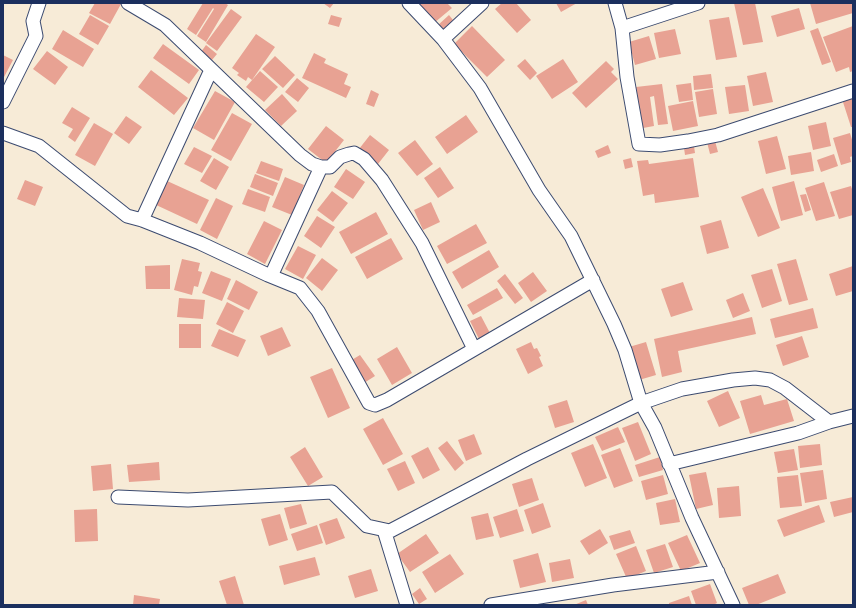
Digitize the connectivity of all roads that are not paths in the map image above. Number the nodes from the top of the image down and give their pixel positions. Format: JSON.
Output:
{"nodes":[{"id":1,"x":39,"y":3,"type":"edge"},
{"id":2,"x":128,"y":3,"type":"edge"},
{"id":3,"x":409,"y":3,"type":"edge"},
{"id":4,"x":482,"y":3,"type":"edge"},
{"id":5,"x":615,"y":3,"type":"edge"},
{"id":6,"x":698,"y":3,"type":"edge"},
{"id":7,"x":622,"y":28,"type":"junction"},
{"id":8,"x":443,"y":40,"type":"junction"},
{"id":9,"x":211,"y":70,"type":"junction"},
{"id":10,"x":853,"y":92,"type":"edge"},
{"id":11,"x":3,"y":102,"type":"edge"},
{"id":12,"x":3,"y":133,"type":"edge"},
{"id":13,"x":321,"y":167,"type":"junction"},
{"id":14,"x":142,"y":220,"type":"junction"},
{"id":15,"x":271,"y":276,"type":"junction"},
{"id":16,"x":593,"y":280,"type":"junction"},
{"id":17,"x":474,"y":349,"type":"junction"},
{"id":18,"x":641,"y":403,"type":"junction"},
{"id":19,"x":853,"y":416,"type":"edge"},
{"id":20,"x":829,"y":422,"type":"junction"},
{"id":21,"x":669,"y":464,"type":"junction"},
{"id":22,"x":118,"y":497,"type":"dead end"},
{"id":23,"x":384,"y":530,"type":"junction"},
{"id":24,"x":718,"y":572,"type":"junction"},
{"id":25,"x":407,"y":605,"type":"edge"},
{"id":26,"x":491,"y":605,"type":"edge"},
{"id":27,"x":733,"y":605,"type":"edge"}],
"edges":[{"from":1,"to":11,"type":"street"},
{"from":2,"to":9,"type":"street"},
{"from":3,"to":8,"type":"street"},
{"from":4,"to":8,"type":"street"},
{"from":5,"to":7,"type":"street"},
{"from":6,"to":7,"type":"street"},
{"from":7,"to":10,"type":"street"},
{"from":8,"to":16,"type":"street"},
{"from":9,"to":13,"type":"street"},
{"from":9,"to":14,"type":"street"},
{"from":12,"to":14,"type":"street"},
{"from":13,"to":15,"type":"street"},
{"from":13,"to":17,"type":"street"},
{"from":14,"to":15,"type":"street"},
{"from":15,"to":17,"type":"street"},
{"from":16,"to":17,"type":"street"},
{"from":16,"to":18,"type":"street"},
{"from":18,"to":20,"type":"street"},
{"from":18,"to":21,"type":"street"},
{"from":18,"to":23,"type":"street"},
{"from":19,"to":20,"type":"street"},
{"from":20,"to":21,"type":"street"},
{"from":21,"to":24,"type":"street"},
{"from":22,"to":23,"type":"street"},
{"from":23,"to":25,"type":"street"},
{"from":24,"to":26,"type":"street"},
{"from":24,"to":27,"type":"street"}]}
